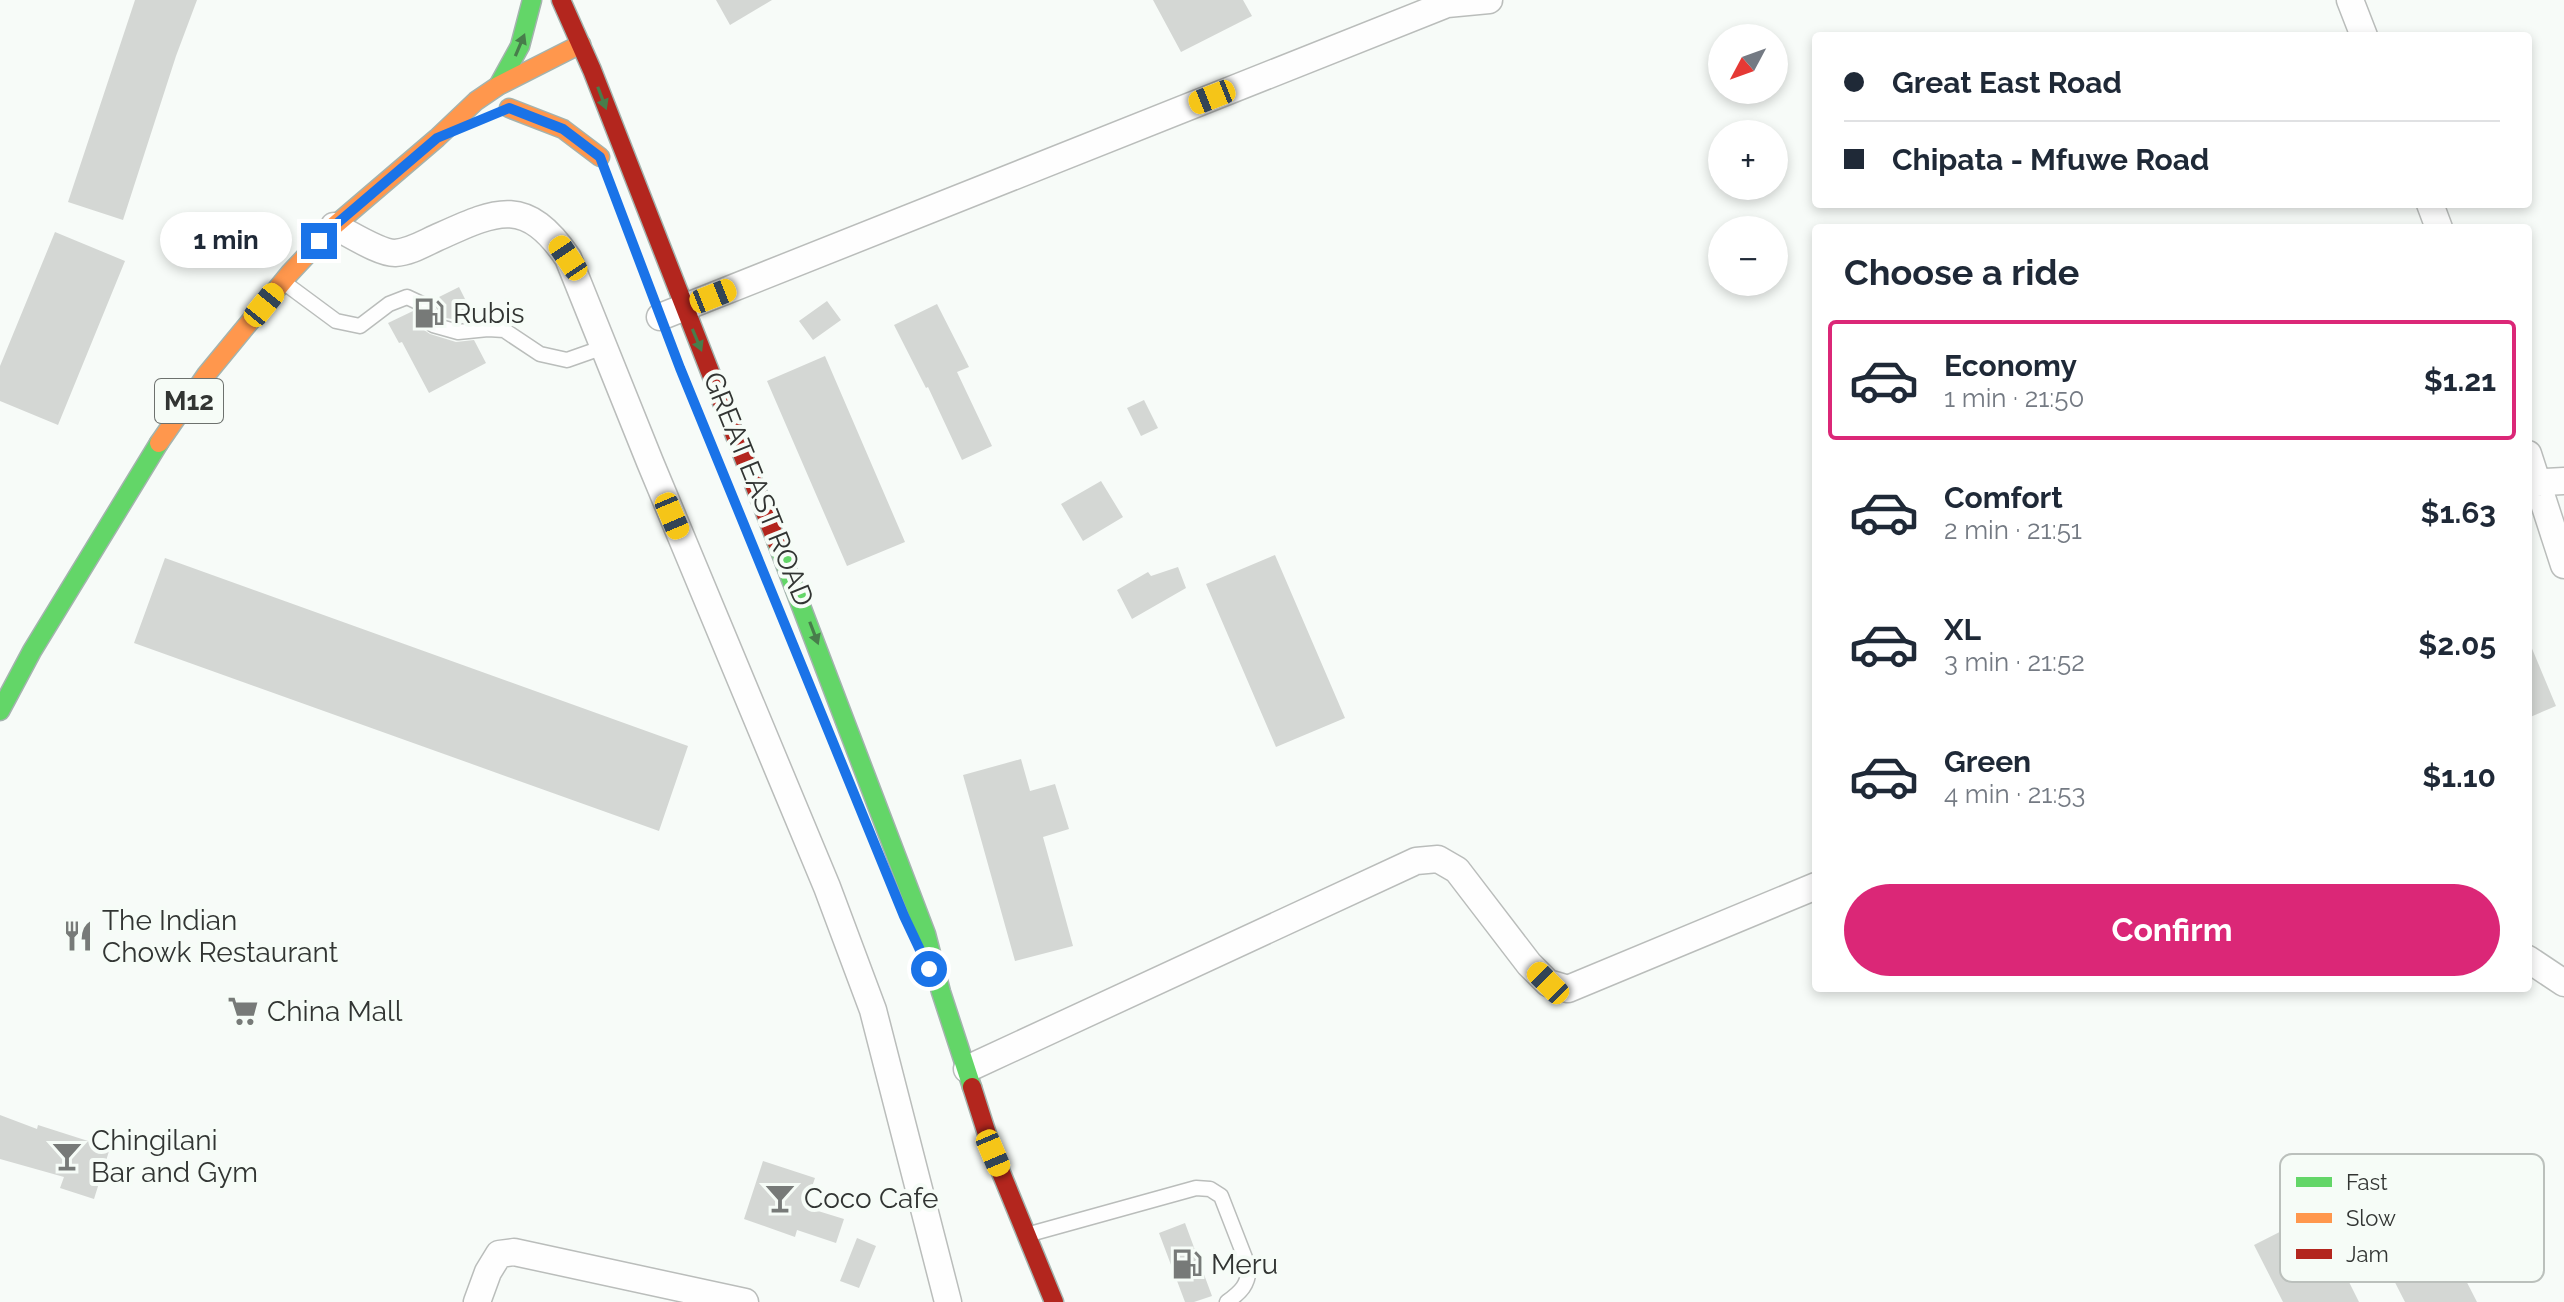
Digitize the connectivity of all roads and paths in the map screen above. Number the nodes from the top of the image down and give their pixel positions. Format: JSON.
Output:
{"nodes":[{"id":1,"x":532,"y":0,"type":"edge"},
{"id":2,"x":543,"y":0,"type":"edge"},
{"id":3,"x":561,"y":0,"type":"edge"},
{"id":4,"x":1489,"y":0,"type":"edge"},
{"id":5,"x":2350,"y":0,"type":"edge"},
{"id":6,"x":2362,"y":32,"type":"edge"},
{"id":7,"x":581,"y":44,"type":"junction"},
{"id":8,"x":562,"y":53,"type":"junction"},
{"id":9,"x":592,"y":70,"type":"junction"},
{"id":10,"x":498,"y":86,"type":"junction"},
{"id":11,"x":534,"y":97,"type":"dead end"},
{"id":12,"x":495,"y":114,"type":"junction"},
{"id":13,"x":590,"y":131,"type":"dead end"},
{"id":14,"x":437,"y":138,"type":"junction"},
{"id":15,"x":334,"y":226,"type":"junction"},
{"id":16,"x":283,"y":281,"type":"junction"},
{"id":17,"x":666,"y":314,"type":"junction"},
{"id":18,"x":604,"y":347,"type":"junction"},
{"id":19,"x":2532,"y":461,"type":"edge"},
{"id":20,"x":2544,"y":482,"type":"edge"},
{"id":21,"x":2564,"y":565,"type":"edge"},
{"id":22,"x":0,"y":711,"type":"edge"},
{"id":23,"x":845,"y":772,"type":"dead end"},
{"id":24,"x":1812,"y":888,"type":"edge"},
{"id":25,"x":2532,"y":962,"type":"edge"},
{"id":26,"x":2564,"y":983,"type":"edge"},
{"id":27,"x":941,"y":992,"type":"junction"},
{"id":28,"x":967,"y":1069,"type":"junction"},
{"id":29,"x":1028,"y":1235,"type":"junction"},
{"id":30,"x":477,"y":1302,"type":"edge"},
{"id":31,"x":745,"y":1302,"type":"edge"},
{"id":32,"x":948,"y":1302,"type":"edge"},
{"id":33,"x":1054,"y":1302,"type":"edge"},
{"id":34,"x":1227,"y":1302,"type":"edge"}],
"edges":[{"from":10,"to":1,"type":"main road","one_way":true},
{"from":2,"to":8,"type":"main road"},
{"from":3,"to":7,"type":"main road","name":"GREAT EAST ROAD"},
{"from":4,"to":17,"type":"street"},
{"from":5,"to":6,"type":"street"},
{"from":7,"to":8,"type":"main road","number":"M12"},
{"from":7,"to":9,"type":"main road","name":"GREAT EAST ROAD"},
{"from":8,"to":9,"type":"main road","number":"M12"},
{"from":8,"to":10,"type":"main road","number":"M12"},
{"from":9,"to":17,"type":"main road","name":"GREAT EAST ROAD","one_way":true},
{"from":10,"to":14,"type":"main road","number":"M12"},
{"from":11,"to":12,"type":"main road","number":"M12"},
{"from":12,"to":13,"type":"main road"},
{"from":12,"to":14,"type":"main road","number":"M12"},
{"from":14,"to":15,"type":"main road","number":"M12"},
{"from":15,"to":16,"type":"main road","number":"M12"},
{"from":15,"to":18,"type":"street"},
{"from":16,"to":18,"type":"lane"},
{"from":16,"to":22,"type":"main road","number":"M12"},
{"from":17,"to":27,"type":"main road","name":"GREAT EAST ROAD","one_way":true},
{"from":18,"to":32,"type":"street"},
{"from":19,"to":20,"type":"street"},
{"from":20,"to":21,"type":"street"},
{"from":23,"to":27,"type":"main road","name":"GREAT EAST ROAD"},
{"from":24,"to":28,"type":"street"},
{"from":25,"to":26,"type":"street"},
{"from":27,"to":28,"type":"main road","name":"GREAT EAST ROAD"},
{"from":28,"to":29,"type":"main road","name":"GREAT EAST ROAD"},
{"from":29,"to":33,"type":"main road","name":"GREAT EAST ROAD"},
{"from":29,"to":34,"type":"lane"},
{"from":30,"to":31,"type":"street"}]}
